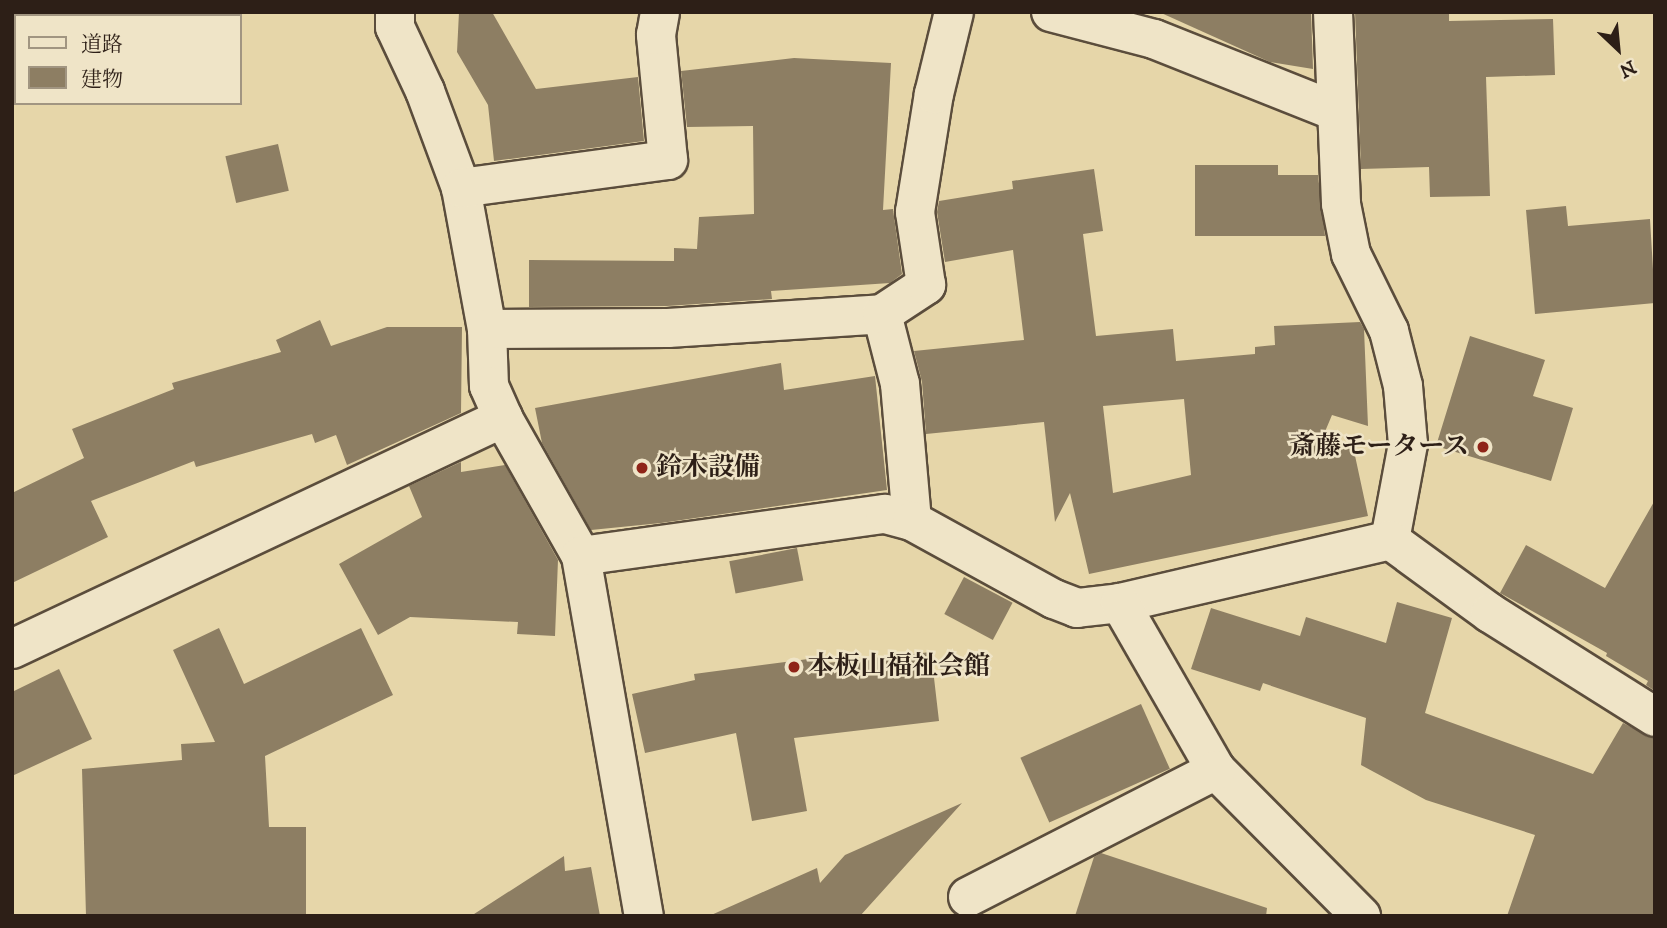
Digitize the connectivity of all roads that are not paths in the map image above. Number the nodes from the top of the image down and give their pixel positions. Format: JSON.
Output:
{"nodes":[{"id":1,"x":395,"y":12,"type":"edge"},
{"id":2,"x":660,"y":12,"type":"edge"},
{"id":3,"x":954,"y":12,"type":"edge"},
{"id":4,"x":1051,"y":12,"type":"edge"},
{"id":5,"x":1332,"y":12,"type":"edge"},
{"id":6,"x":1335,"y":111,"type":"junction"},
{"id":7,"x":461,"y":188,"type":"junction"},
{"id":8,"x":882,"y":314,"type":"junction"},
{"id":9,"x":487,"y":329,"type":"junction"},
{"id":10,"x":503,"y":418,"type":"junction"},
{"id":11,"x":912,"y":520,"type":"junction"},
{"id":12,"x":1390,"y":540,"type":"junction"},
{"id":13,"x":582,"y":556,"type":"junction"},
{"id":14,"x":1120,"y":603,"type":"junction"},
{"id":15,"x":12,"y":649,"type":"edge"},
{"id":16,"x":1655,"y":717,"type":"edge"},
{"id":17,"x":1216,"y":770,"type":"junction"},
{"id":18,"x":968,"y":897,"type":"dead end"},
{"id":19,"x":645,"y":916,"type":"edge"},
{"id":20,"x":1362,"y":916,"type":"edge"}],
"edges":[{"from":1,"to":7,"type":"street"},
{"from":2,"to":7,"type":"street"},
{"from":3,"to":8,"type":"street"},
{"from":4,"to":6,"type":"street"},
{"from":5,"to":6,"type":"street"},
{"from":6,"to":12,"type":"street"},
{"from":7,"to":9,"type":"street"},
{"from":8,"to":9,"type":"street"},
{"from":8,"to":11,"type":"street"},
{"from":9,"to":10,"type":"street"},
{"from":10,"to":13,"type":"street"},
{"from":10,"to":15,"type":"street"},
{"from":11,"to":13,"type":"street"},
{"from":11,"to":14,"type":"street"},
{"from":12,"to":14,"type":"street"},
{"from":12,"to":16,"type":"street"},
{"from":13,"to":19,"type":"street"},
{"from":14,"to":17,"type":"street"},
{"from":17,"to":18,"type":"street"},
{"from":17,"to":20,"type":"street"}]}
